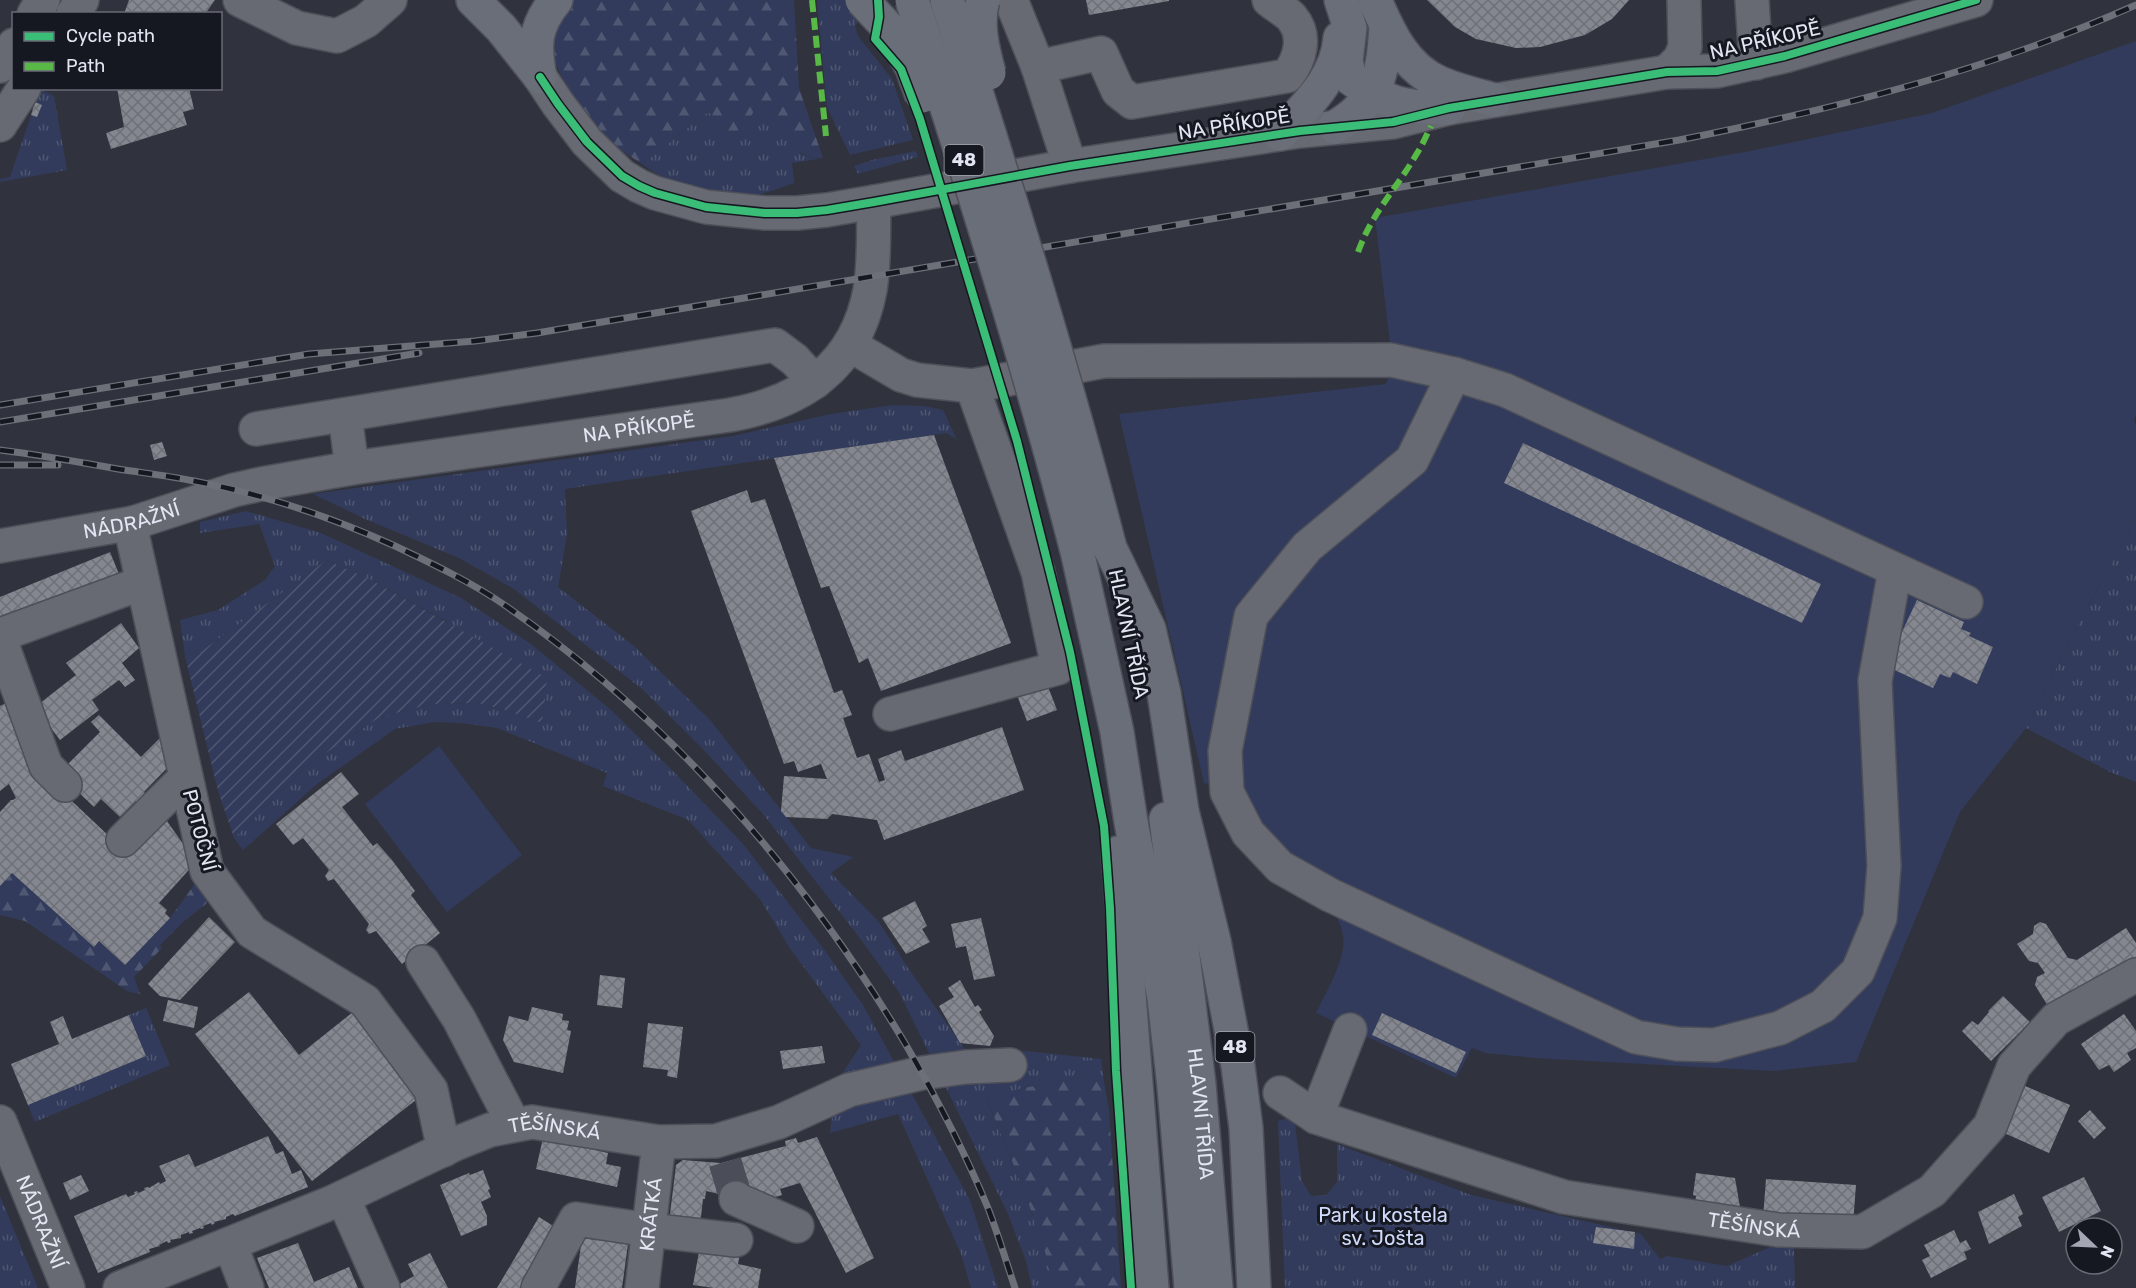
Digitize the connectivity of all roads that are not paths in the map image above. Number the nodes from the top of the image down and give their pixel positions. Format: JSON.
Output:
{"nodes":[{"id":1,"x":240,"y":0,"type":"edge"},
{"id":2,"x":390,"y":0,"type":"edge"},
{"id":3,"x":473,"y":0,"type":"edge"},
{"id":4,"x":556,"y":0,"type":"edge"},
{"id":5,"x":862,"y":0,"type":"edge"},
{"id":6,"x":912,"y":0,"type":"edge"},
{"id":7,"x":947,"y":0,"type":"edge"},
{"id":8,"x":983,"y":0,"type":"edge"},
{"id":9,"x":1011,"y":0,"type":"edge"},
{"id":10,"x":1269,"y":0,"type":"edge"},
{"id":11,"x":1684,"y":0,"type":"edge"},
{"id":12,"x":1752,"y":0,"type":"edge"},
{"id":13,"x":1976,"y":0,"type":"edge"},
{"id":14,"x":501,"y":9,"type":"edge"},
{"id":15,"x":1380,"y":13,"type":"edge"},
{"id":16,"x":1343,"y":14,"type":"edge"},
{"id":17,"x":12,"y":48,"type":"edge"},
{"id":18,"x":1756,"y":63,"type":"junction"},
{"id":19,"x":0,"y":66,"type":"edge"},
{"id":20,"x":1038,"y":67,"type":"junction"},
{"id":21,"x":1668,"y":72,"type":"junction"},
{"id":22,"x":540,"y":77,"type":"junction"},
{"id":23,"x":23,"y":90,"type":"edge"},
{"id":24,"x":1372,"y":94,"type":"junction"},
{"id":25,"x":1495,"y":100,"type":"junction"},
{"id":26,"x":1449,"y":108,"type":"junction"},
{"id":27,"x":0,"y":125,"type":"edge"},
{"id":28,"x":1335,"y":127,"type":"junction"},
{"id":29,"x":1280,"y":134,"type":"junction"},
{"id":30,"x":1070,"y":165,"type":"junction"},
{"id":31,"x":874,"y":202,"type":"junction"},
{"id":32,"x":1045,"y":313,"type":"junction"},
{"id":33,"x":1014,"y":322,"type":"junction"},
{"id":34,"x":850,"y":345,"type":"junction"},
{"id":35,"x":1454,"y":374,"type":"junction"},
{"id":36,"x":815,"y":382,"type":"junction"},
{"id":37,"x":972,"y":386,"type":"junction"},
{"id":38,"x":345,"y":415,"type":"junction"},
{"id":39,"x":256,"y":429,"type":"dead end"},
{"id":40,"x":352,"y":468,"type":"junction"},
{"id":41,"x":261,"y":484,"type":"joint"},
{"id":42,"x":133,"y":523,"type":"junction"},
{"id":43,"x":0,"y":546,"type":"edge"},
{"id":44,"x":1895,"y":570,"type":"junction"},
{"id":45,"x":142,"y":583,"type":"junction"},
{"id":46,"x":1966,"y":602,"type":"dead end"},
{"id":47,"x":0,"y":637,"type":"edge"},
{"id":48,"x":890,"y":714,"type":"dead end"},
{"id":49,"x":186,"y":777,"type":"junction"},
{"id":50,"x":65,"y":784,"type":"dead end"},
{"id":51,"x":1174,"y":813,"type":"junction"},
{"id":52,"x":1123,"y":823,"type":"junction"},
{"id":53,"x":123,"y":840,"type":"dead end"},
{"id":54,"x":423,"y":962,"type":"dead end"},
{"id":55,"x":2136,"y":975,"type":"edge"},
{"id":56,"x":1350,"y":1030,"type":"dead end"},
{"id":57,"x":1010,"y":1065,"type":"dead end"},
{"id":58,"x":1280,"y":1093,"type":"dead end"},
{"id":59,"x":1316,"y":1117,"type":"junction"},
{"id":60,"x":0,"y":1122,"type":"edge"},
{"id":61,"x":514,"y":1125,"type":"junction"},
{"id":62,"x":659,"y":1142,"type":"junction"},
{"id":63,"x":444,"y":1150,"type":"junction"},
{"id":64,"x":343,"y":1198,"type":"junction"},
{"id":65,"x":736,"y":1198,"type":"dead end"},
{"id":66,"x":797,"y":1226,"type":"dead end"},
{"id":67,"x":649,"y":1230,"type":"junction"},
{"id":68,"x":736,"y":1239,"type":"dead end"},
{"id":69,"x":230,"y":1244,"type":"junction"},
{"id":70,"x":68,"y":1288,"type":"edge"},
{"id":71,"x":120,"y":1288,"type":"edge"},
{"id":72,"x":247,"y":1288,"type":"edge"},
{"id":73,"x":383,"y":1288,"type":"edge"},
{"id":74,"x":538,"y":1288,"type":"edge"},
{"id":75,"x":642,"y":1288,"type":"edge"},
{"id":76,"x":1152,"y":1288,"type":"edge"},
{"id":77,"x":1191,"y":1288,"type":"edge"},
{"id":78,"x":1216,"y":1288,"type":"edge"},
{"id":79,"x":1254,"y":1288,"type":"edge"}],
"edges":[{"from":1,"to":2,"type":"street"},
{"from":3,"to":14,"type":"main road"},
{"from":4,"to":22,"type":"main road"},
{"from":5,"to":33,"type":"main road","number":"48","bridge":true},
{"from":6,"to":33,"type":"main road","number":"48","bridge":true},
{"from":7,"to":32,"type":"main road","name":"HLAVNÍ TŘÍDA","number":"48","bridge":true},
{"from":8,"to":32,"type":"main road","number":"48","bridge":true},
{"from":9,"to":20,"type":"street"},
{"from":10,"to":20,"type":"street"},
{"from":11,"to":21,"type":"street"},
{"from":12,"to":18,"type":"street"},
{"from":13,"to":18,"type":"street","name":"NA PŘÍKOPĚ"},
{"from":14,"to":22,"type":"main road"},
{"from":15,"to":24,"type":"main road"},
{"from":15,"to":25,"type":"main road"},
{"from":16,"to":24,"type":"main road"},
{"from":16,"to":29,"type":"main road"},
{"from":17,"to":19,"type":"street"},
{"from":18,"to":21,"type":"street","name":"NA PŘÍKOPĚ"},
{"from":20,"to":30,"type":"street"},
{"from":21,"to":25,"type":"street","name":"NA PŘÍKOPĚ"},
{"from":22,"to":31,"type":"street","name":"NA PŘÍKOPĚ"},
{"from":23,"to":27,"type":"street"},
{"from":24,"to":26,"type":"main road"},
{"from":24,"to":28,"type":"main road"},
{"from":25,"to":26,"type":"street","name":"NA PŘÍKOPĚ"},
{"from":26,"to":28,"type":"street","name":"NA PŘÍKOPĚ"},
{"from":28,"to":29,"type":"street","name":"NA PŘÍKOPĚ"},
{"from":29,"to":30,"type":"street","name":"NA PŘÍKOPĚ"},
{"from":30,"to":31,"type":"street","name":"NA PŘÍKOPĚ"},
{"from":31,"to":34,"type":"street","name":"NA PŘÍKOPĚ"},
{"from":32,"to":51,"type":"main road","name":"HLAVNÍ TŘÍDA","number":"48","bridge":true},
{"from":33,"to":52,"type":"main road","number":"48","bridge":true},
{"from":34,"to":36,"type":"street","name":"NA PŘÍKOPĚ"},
{"from":34,"to":37,"type":"street"},
{"from":35,"to":37,"type":"street"},
{"from":35,"to":44,"type":"street"},
{"from":35,"to":44,"type":"street"},
{"from":36,"to":38,"type":"street"},
{"from":36,"to":40,"type":"street","name":"NA PŘÍKOPĚ"},
{"from":37,"to":48,"type":"street"},
{"from":38,"to":39,"type":"street"},
{"from":38,"to":40,"type":"street"},
{"from":40,"to":41,"type":"street","name":"NA PŘÍKOPĚ"},
{"from":41,"to":42,"type":"street","name":"NÁDRAŽNÍ"},
{"from":42,"to":43,"type":"street","name":"NÁDRAŽNÍ"},
{"from":42,"to":45,"type":"street","name":"POTOČNÍ"},
{"from":44,"to":46,"type":"street"},
{"from":45,"to":47,"type":"street"},
{"from":45,"to":49,"type":"street","name":"POTOČNÍ"},
{"from":47,"to":50,"type":"street"},
{"from":49,"to":53,"type":"street"},
{"from":49,"to":63,"type":"street","name":"POTOČNÍ"},
{"from":51,"to":78,"type":"main road","name":"HLAVNÍ TŘÍDA","number":"48"},
{"from":51,"to":79,"type":"main road","number":"48"},
{"from":52,"to":76,"type":"main road","number":"48"},
{"from":52,"to":77,"type":"main road","number":"48"},
{"from":54,"to":61,"type":"street"},
{"from":55,"to":59,"type":"street","name":"TĚŠÍNSKÁ"},
{"from":56,"to":59,"type":"street"},
{"from":57,"to":62,"type":"street","name":"TĚŠÍNSKÁ"},
{"from":58,"to":59,"type":"street","name":"TĚŠÍNSKÁ"},
{"from":60,"to":70,"type":"street","name":"NÁDRAŽNÍ"},
{"from":61,"to":62,"type":"street","name":"TĚŠÍNSKÁ"},
{"from":61,"to":63,"type":"street","name":"TĚŠÍNSKÁ"},
{"from":62,"to":67,"type":"street","name":"KRÁTKÁ"},
{"from":63,"to":64,"type":"street","name":"TĚŠÍNSKÁ"},
{"from":64,"to":69,"type":"street","name":"TĚŠÍNSKÁ"},
{"from":64,"to":73,"type":"street"},
{"from":65,"to":66,"type":"street"},
{"from":67,"to":68,"type":"street"},
{"from":67,"to":74,"type":"street"},
{"from":67,"to":75,"type":"street","name":"KRÁTKÁ"},
{"from":69,"to":71,"type":"street","name":"TĚŠÍNSKÁ"},
{"from":69,"to":72,"type":"street"}]}
